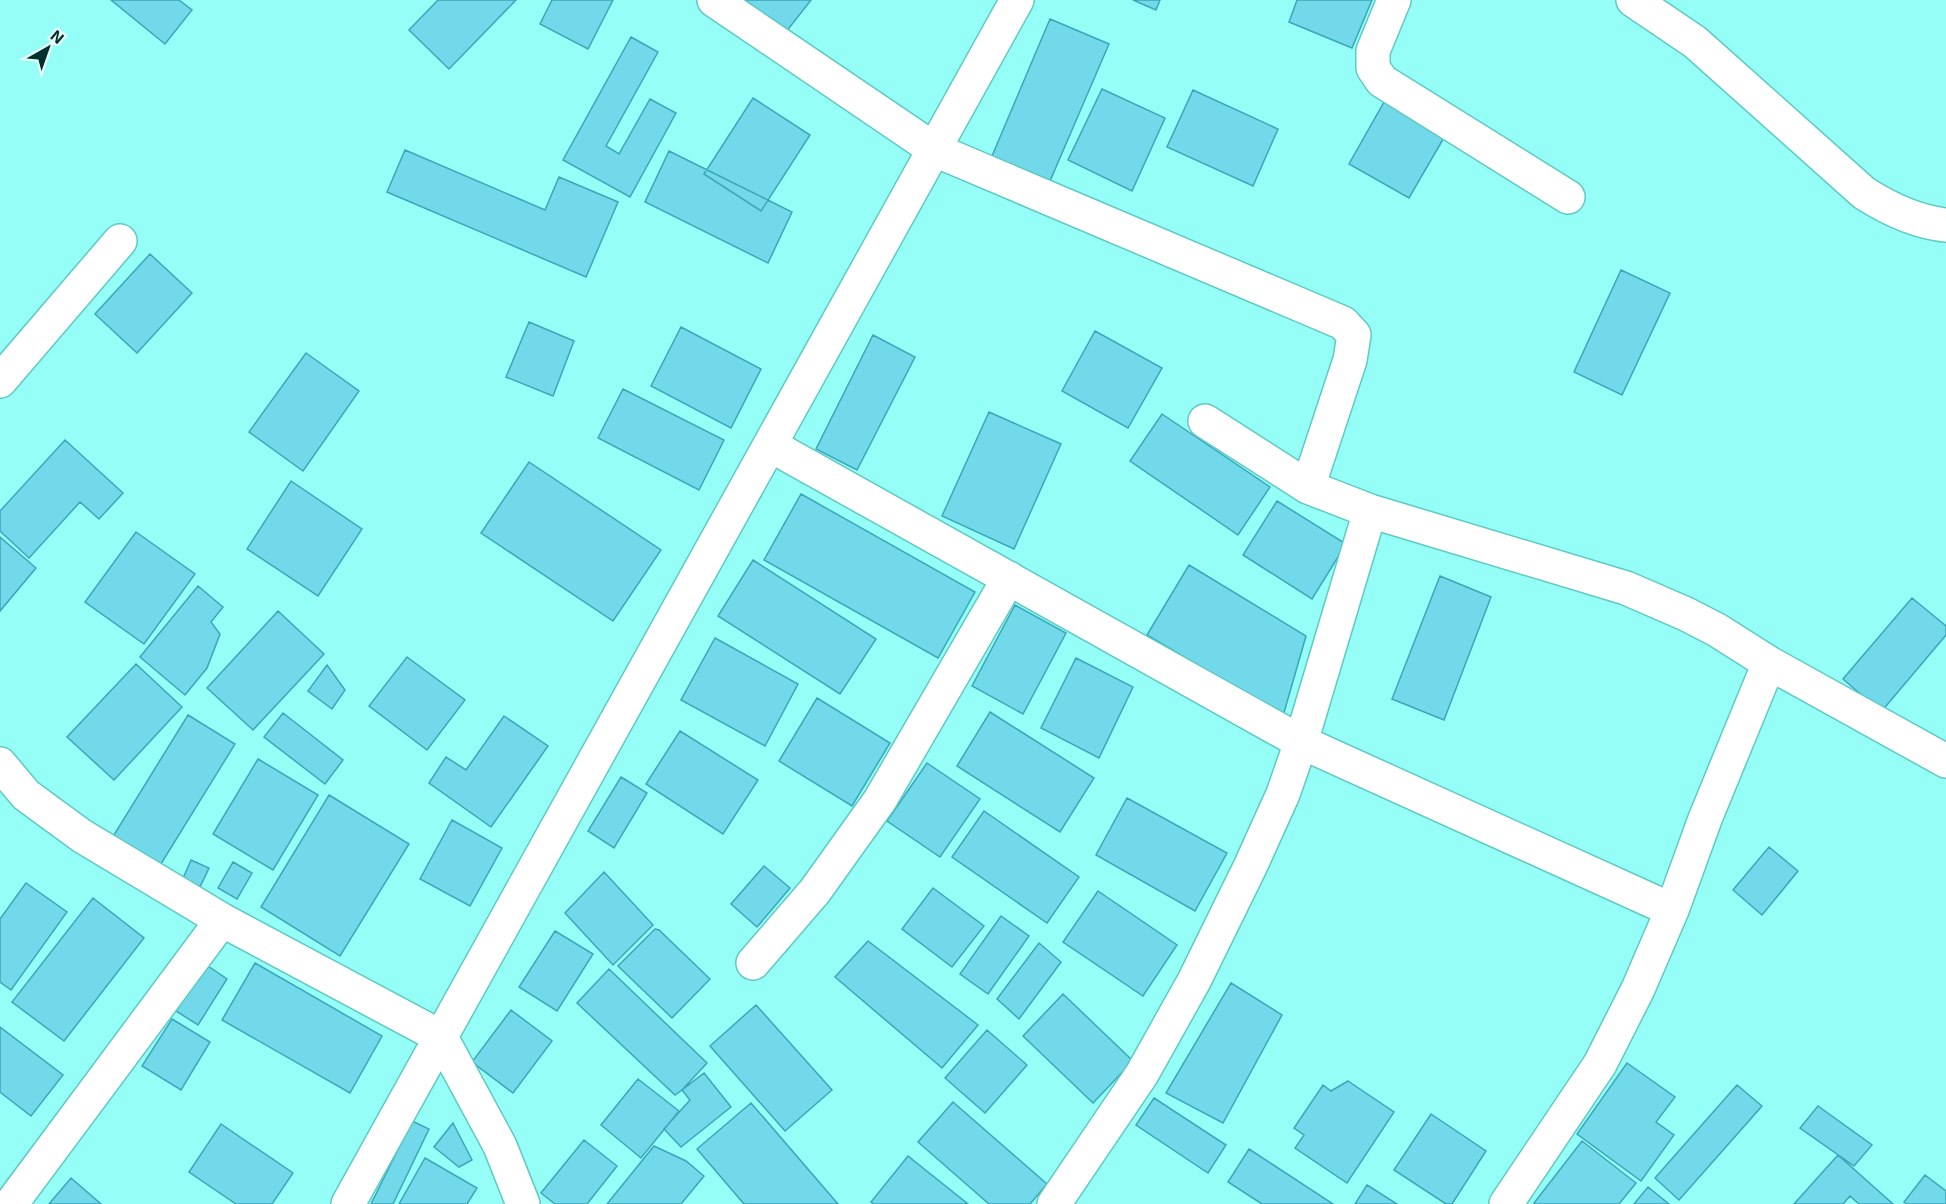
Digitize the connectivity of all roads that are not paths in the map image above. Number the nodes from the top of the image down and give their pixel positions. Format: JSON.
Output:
{"nodes":[{"id":1,"x":714,"y":0,"type":"edge"},
{"id":2,"x":1017,"y":0,"type":"edge"},
{"id":3,"x":1394,"y":0,"type":"edge"},
{"id":4,"x":1634,"y":0,"type":"edge"},
{"id":5,"x":935,"y":150,"type":"junction"},
{"id":6,"x":1568,"y":197,"type":"dead end"},
{"id":7,"x":1946,"y":225,"type":"edge"},
{"id":8,"x":120,"y":242,"type":"dead end"},
{"id":9,"x":0,"y":381,"type":"edge"},
{"id":10,"x":1205,"y":420,"type":"dead end"},
{"id":11,"x":770,"y":446,"type":"junction"},
{"id":12,"x":1308,"y":487,"type":"junction"},
{"id":13,"x":1370,"y":511,"type":"junction"},
{"id":14,"x":1009,"y":578,"type":"junction"},
{"id":15,"x":1769,"y":663,"type":"junction"},
{"id":16,"x":1301,"y":742,"type":"junction"},
{"id":17,"x":1946,"y":761,"type":"edge"},
{"id":18,"x":0,"y":764,"type":"edge"},
{"id":19,"x":1672,"y":910,"type":"junction"},
{"id":20,"x":222,"y":920,"type":"junction"},
{"id":21,"x":753,"y":963,"type":"dead end"},
{"id":22,"x":441,"y":1037,"type":"junction"},
{"id":23,"x":11,"y":1204,"type":"edge"},
{"id":24,"x":348,"y":1204,"type":"edge"},
{"id":25,"x":523,"y":1204,"type":"edge"},
{"id":26,"x":1054,"y":1204,"type":"edge"},
{"id":27,"x":1506,"y":1204,"type":"edge"}],
"edges":[{"from":1,"to":5,"type":"street"},
{"from":2,"to":5,"type":"street"},
{"from":3,"to":6,"type":"street"},
{"from":4,"to":7,"type":"street"},
{"from":5,"to":11,"type":"street"},
{"from":5,"to":12,"type":"street"},
{"from":8,"to":9,"type":"street"},
{"from":10,"to":12,"type":"street"},
{"from":11,"to":14,"type":"street"},
{"from":11,"to":22,"type":"street"},
{"from":12,"to":13,"type":"street"},
{"from":13,"to":15,"type":"street"},
{"from":13,"to":16,"type":"street"},
{"from":14,"to":16,"type":"street"},
{"from":14,"to":21,"type":"street"},
{"from":15,"to":17,"type":"street"},
{"from":15,"to":19,"type":"street"},
{"from":16,"to":19,"type":"street"},
{"from":16,"to":26,"type":"street"},
{"from":18,"to":20,"type":"street"},
{"from":19,"to":27,"type":"street"},
{"from":20,"to":22,"type":"street"},
{"from":20,"to":23,"type":"street"},
{"from":22,"to":24,"type":"street"},
{"from":22,"to":25,"type":"street"}]}
